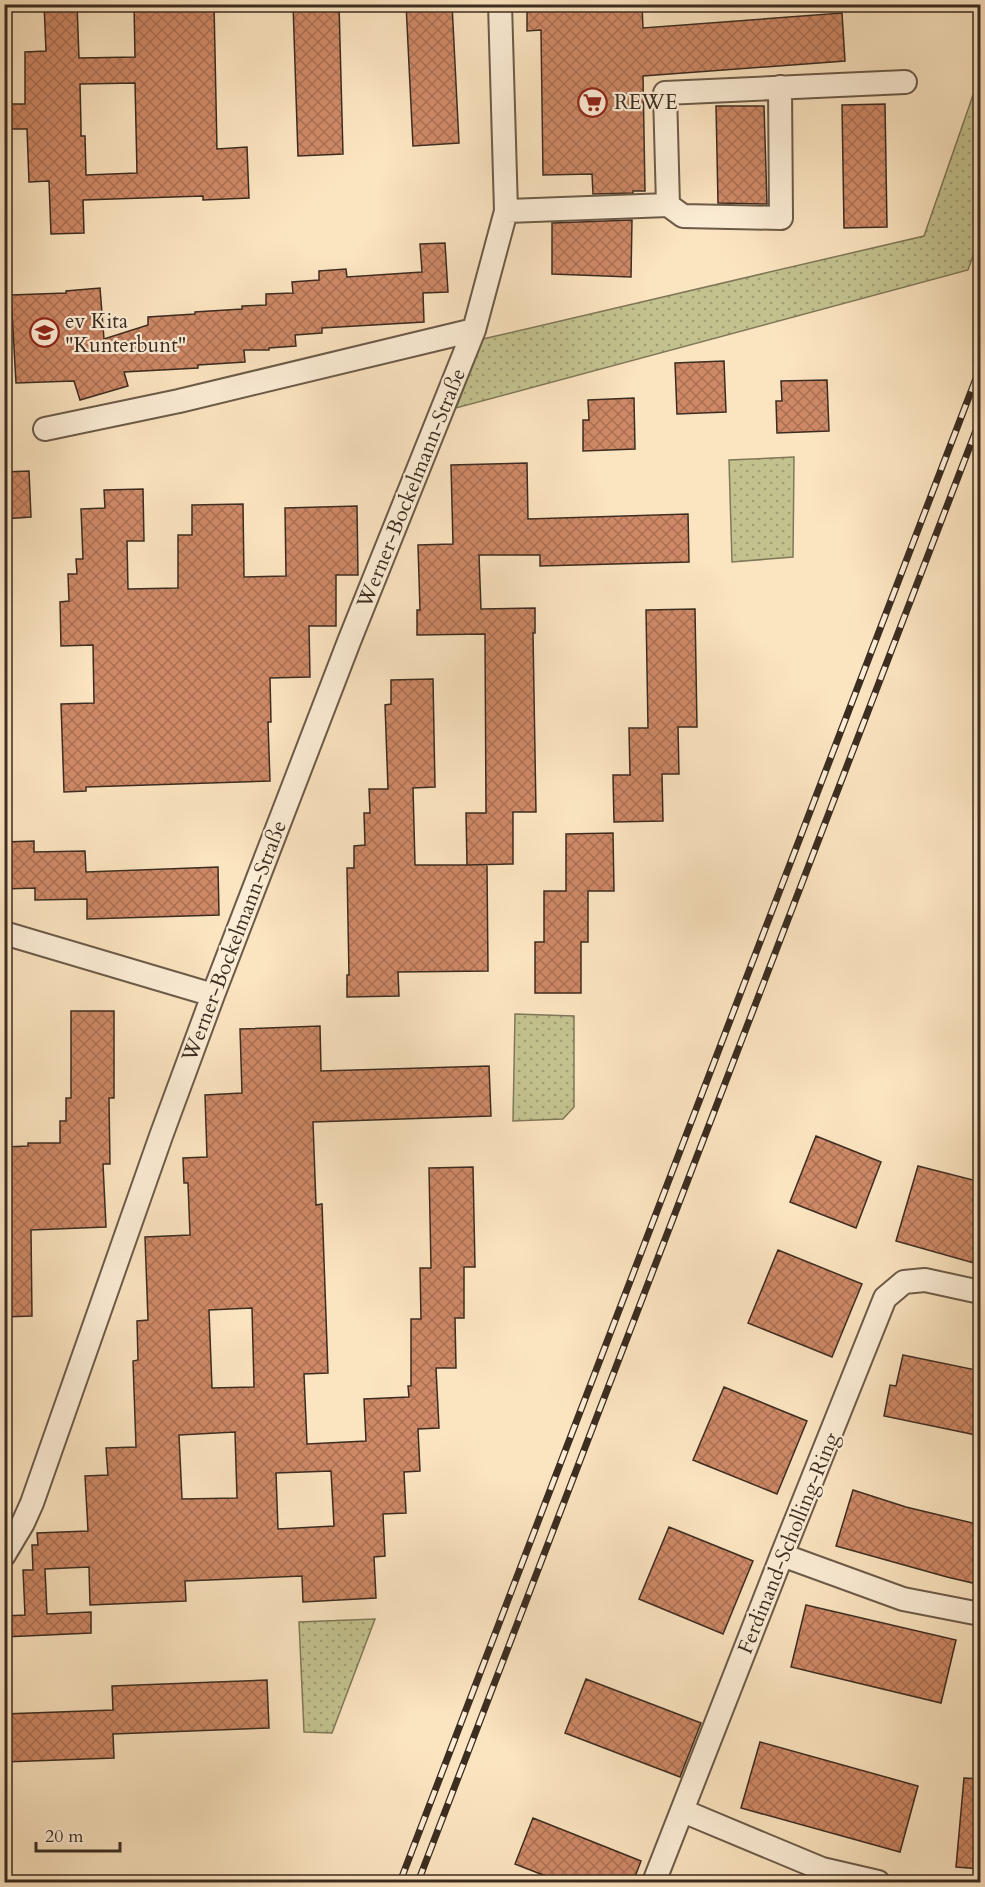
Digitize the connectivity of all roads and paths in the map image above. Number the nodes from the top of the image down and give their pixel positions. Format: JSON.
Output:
{"nodes":[{"id":1,"x":500,"y":4,"type":"edge"},
{"id":2,"x":905,"y":82,"type":"dead end"},
{"id":3,"x":780,"y":87,"type":"junction"},
{"id":4,"x":668,"y":205,"type":"junction"},
{"id":5,"x":506,"y":211,"type":"junction"},
{"id":6,"x":474,"y":330,"type":"junction"},
{"id":7,"x":45,"y":429,"type":"dead end"},
{"id":8,"x":4,"y":933,"type":"edge"},
{"id":9,"x":213,"y":995,"type":"junction"},
{"id":10,"x":981,"y":1292,"type":"edge"},
{"id":11,"x":4,"y":1555,"type":"edge"},
{"id":12,"x":782,"y":1555,"type":"junction"},
{"id":13,"x":981,"y":1614,"type":"edge"},
{"id":14,"x":683,"y":1811,"type":"junction"},
{"id":15,"x":654,"y":1882,"type":"edge"},
{"id":16,"x":878,"y":1882,"type":"edge"}],
"edges":[{"from":1,"to":5,"type":"street","name":"Werner-Bockelmann-Straße"},
{"from":2,"to":3,"type":"street"},
{"from":3,"to":4,"type":"street"},
{"from":3,"to":4,"type":"street"},
{"from":4,"to":5,"type":"street"},
{"from":5,"to":6,"type":"street","name":"Werner-Bockelmann-Straße"},
{"from":6,"to":7,"type":"street","name":"Werner-Bockelmann-Straße"},
{"from":6,"to":9,"type":"street","name":"Werner-Bockelmann-Straße"},
{"from":8,"to":9,"type":"street"},
{"from":9,"to":11,"type":"street","name":"Werner-Bockelmann-Straße"},
{"from":10,"to":12,"type":"street","name":"Ferdinand-Scholling-Ring"},
{"from":12,"to":13,"type":"street"},
{"from":12,"to":14,"type":"street","name":"Ferdinand-Scholling-Ring"},
{"from":14,"to":15,"type":"street","name":"Ferdinand-Scholling-Ring"},
{"from":14,"to":16,"type":"street"}]}
